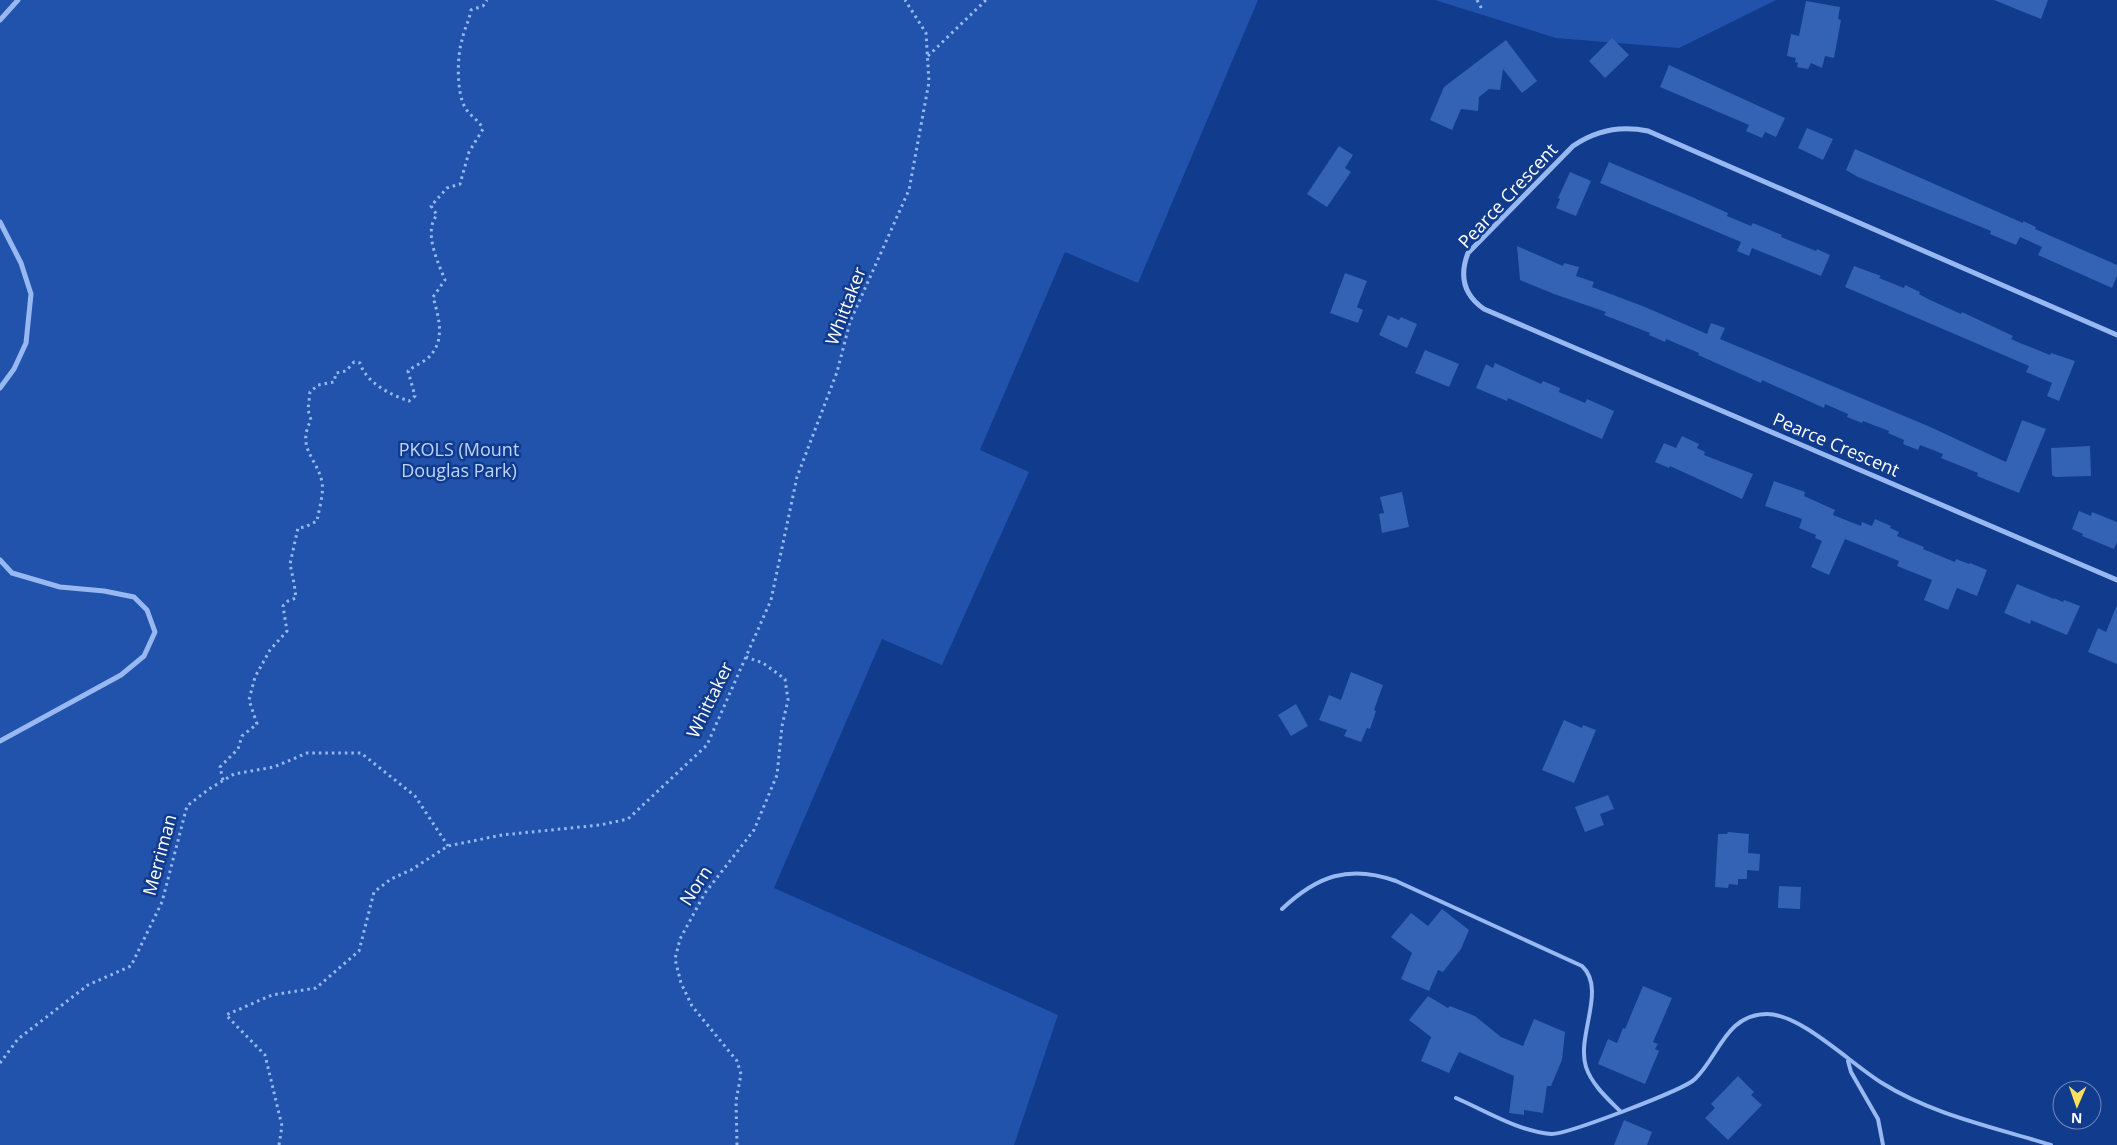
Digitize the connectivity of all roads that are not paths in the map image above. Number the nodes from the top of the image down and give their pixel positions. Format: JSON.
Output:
{"nodes":[{"id":1,"x":18,"y":0,"type":"edge"},
{"id":2,"x":0,"y":20,"type":"edge"},
{"id":3,"x":0,"y":222,"type":"edge"},
{"id":4,"x":2117,"y":335,"type":"edge"},
{"id":5,"x":0,"y":388,"type":"edge"},
{"id":6,"x":0,"y":560,"type":"edge"},
{"id":7,"x":2117,"y":580,"type":"edge"},
{"id":8,"x":0,"y":741,"type":"edge"},
{"id":9,"x":1282,"y":909,"type":"dead end"},
{"id":10,"x":1848,"y":1060,"type":"junction"},
{"id":11,"x":1456,"y":1098,"type":"dead end"},
{"id":12,"x":1620,"y":1112,"type":"junction"},
{"id":13,"x":1883,"y":1145,"type":"edge"},
{"id":14,"x":2051,"y":1145,"type":"edge"}],
"edges":[{"from":1,"to":2,"type":"street"},
{"from":3,"to":5,"type":"street"},
{"from":4,"to":7,"type":"street","name":"Pearce Crescent"},
{"from":6,"to":8,"type":"street"},
{"from":9,"to":12,"type":"lane"},
{"from":10,"to":12,"type":"lane"},
{"from":10,"to":13,"type":"lane"},
{"from":10,"to":14,"type":"lane"},
{"from":11,"to":12,"type":"lane"}]}
